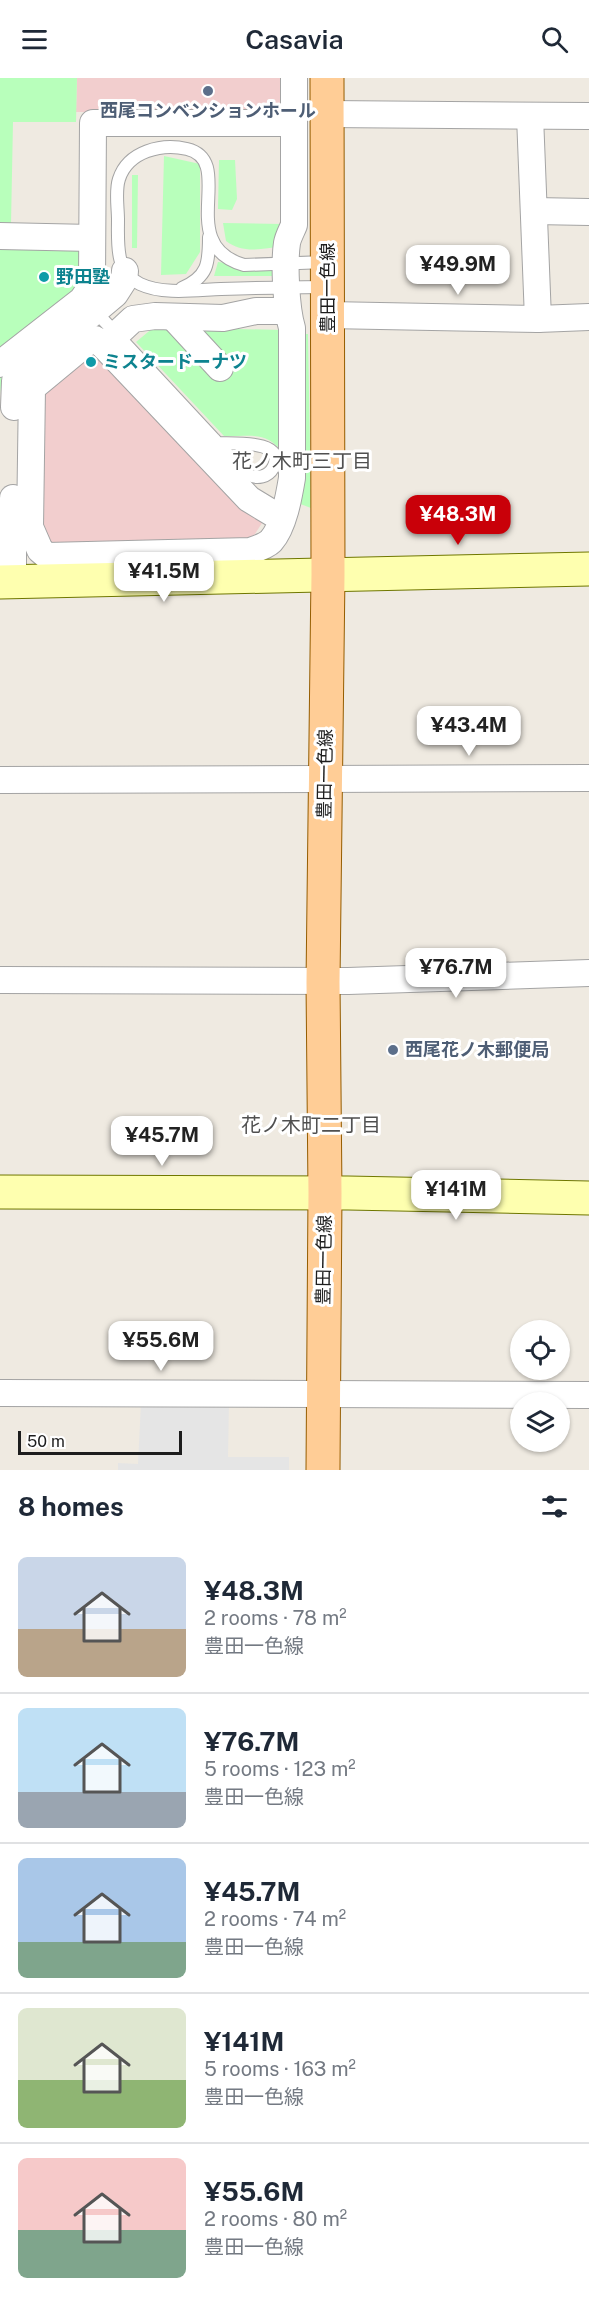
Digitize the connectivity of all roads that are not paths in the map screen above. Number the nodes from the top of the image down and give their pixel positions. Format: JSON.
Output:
{"nodes":[{"id":1,"x":294,"y":78,"type":"edge"},
{"id":2,"x":327,"y":78,"type":"edge"},
{"id":3,"x":327,"y":114,"type":"junction"},
{"id":4,"x":530,"y":116,"type":"junction"},
{"id":5,"x":589,"y":116,"type":"edge"},
{"id":6,"x":294,"y":123,"type":"junction"},
{"id":7,"x":534,"y":211,"type":"junction"},
{"id":8,"x":589,"y":212,"type":"edge"},
{"id":9,"x":0,"y":236,"type":"edge"},
{"id":10,"x":209,"y":236,"type":"junction"},
{"id":11,"x":92,"y":238,"type":"junction"},
{"id":12,"x":125,"y":271,"type":"junction"},
{"id":13,"x":287,"y":287,"type":"junction"},
{"id":14,"x":328,"y":288,"type":"junction"},
{"id":15,"x":179,"y":290,"type":"junction"},
{"id":16,"x":95,"y":311,"type":"junction"},
{"id":17,"x":173,"y":317,"type":"junction"},
{"id":18,"x":589,"y":318,"type":"edge"},
{"id":19,"x":538,"y":319,"type":"junction"},
{"id":20,"x":110,"y":340,"type":"junction"},
{"id":21,"x":0,"y":364,"type":"edge"},
{"id":22,"x":220,"y":368,"type":"dead end"},
{"id":23,"x":218,"y":443,"type":"dead end"},
{"id":24,"x":282,"y":519,"type":"junction"},
{"id":25,"x":589,"y":569,"type":"edge"},
{"id":26,"x":328,"y":574,"type":"junction"},
{"id":27,"x":6,"y":582,"type":"edge"},
{"id":28,"x":589,"y":778,"type":"edge"},
{"id":29,"x":0,"y":780,"type":"edge"},
{"id":30,"x":325,"y":780,"type":"junction"},
{"id":31,"x":589,"y":973,"type":"edge"},
{"id":32,"x":0,"y":980,"type":"edge"},
{"id":33,"x":322,"y":981,"type":"junction"},
{"id":34,"x":0,"y":1192,"type":"edge"},
{"id":35,"x":325,"y":1193,"type":"junction"},
{"id":36,"x":589,"y":1198,"type":"edge"},
{"id":37,"x":0,"y":1393,"type":"edge"},
{"id":38,"x":322,"y":1395,"type":"junction"},
{"id":39,"x":589,"y":1395,"type":"edge"},
{"id":40,"x":323,"y":1470,"type":"edge"}],
"edges":[{"from":1,"to":6,"type":"street"},
{"from":2,"to":3,"type":"main road","name":"豊田一色線"},
{"from":3,"to":4,"type":"street"},
{"from":3,"to":14,"type":"main road","name":"豊田一色線"},
{"from":4,"to":5,"type":"street"},
{"from":4,"to":7,"type":"street"},
{"from":6,"to":11,"type":"street"},
{"from":6,"to":13,"type":"street"},
{"from":7,"to":8,"type":"street"},
{"from":7,"to":19,"type":"street"},
{"from":9,"to":11,"type":"street"},
{"from":10,"to":12,"type":"lane"},
{"from":10,"to":13,"type":"lane"},
{"from":10,"to":15,"type":"lane"},
{"from":11,"to":21,"type":"street"},
{"from":12,"to":15,"type":"lane"},
{"from":12,"to":16,"type":"street"},
{"from":13,"to":14,"type":"lane"},
{"from":13,"to":14,"type":"lane"},
{"from":13,"to":15,"type":"lane"},
{"from":13,"to":17,"type":"street"},
{"from":13,"to":24,"type":"street"},
{"from":14,"to":19,"type":"street"},
{"from":14,"to":26,"type":"main road","name":"豊田一色線"},
{"from":16,"to":20,"type":"lane"},
{"from":16,"to":27,"type":"street"},
{"from":17,"to":20,"type":"street"},
{"from":17,"to":22,"type":"street"},
{"from":18,"to":19,"type":"street"},
{"from":20,"to":23,"type":"lane"},
{"from":20,"to":24,"type":"street"},
{"from":20,"to":24,"type":"street"},
{"from":25,"to":26,"type":"street"},
{"from":26,"to":27,"type":"street"},
{"from":26,"to":30,"type":"main road","name":"豊田一色線"},
{"from":28,"to":30,"type":"street"},
{"from":29,"to":30,"type":"street"},
{"from":30,"to":33,"type":"main road","name":"豊田一色線"},
{"from":31,"to":33,"type":"street"},
{"from":32,"to":33,"type":"street"},
{"from":33,"to":35,"type":"main road","name":"豊田一色線"},
{"from":34,"to":35,"type":"street"},
{"from":35,"to":36,"type":"street"},
{"from":35,"to":38,"type":"main road","name":"豊田一色線"},
{"from":37,"to":38,"type":"street"},
{"from":38,"to":39,"type":"street"},
{"from":38,"to":40,"type":"main road","name":"豊田一色線"}]}
